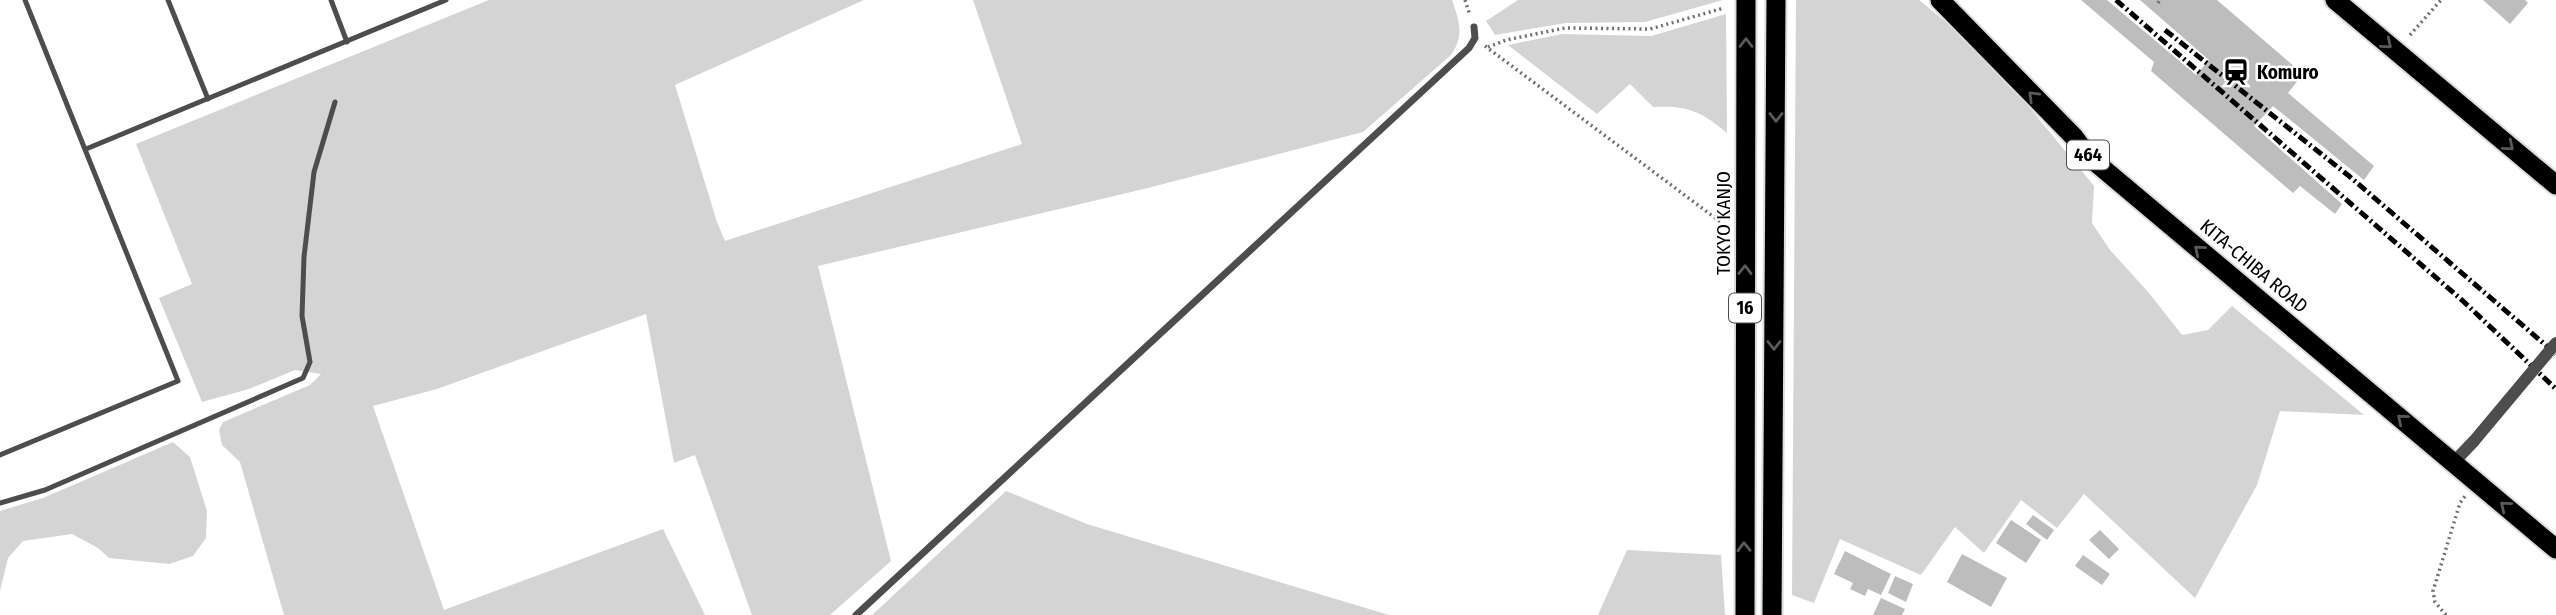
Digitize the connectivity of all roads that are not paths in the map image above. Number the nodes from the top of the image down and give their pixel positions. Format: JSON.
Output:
{"nodes":[{"id":1,"x":25,"y":0,"type":"edge"},
{"id":2,"x":168,"y":0,"type":"edge"},
{"id":3,"x":331,"y":0,"type":"edge"},
{"id":4,"x":446,"y":0,"type":"edge"},
{"id":5,"x":1746,"y":0,"type":"edge"},
{"id":6,"x":1940,"y":0,"type":"edge"},
{"id":7,"x":2335,"y":0,"type":"edge"},
{"id":8,"x":1777,"y":2,"type":"edge"},
{"id":9,"x":1474,"y":27,"type":"dead end"},
{"id":10,"x":347,"y":42,"type":"junction"},
{"id":11,"x":208,"y":99,"type":"junction"},
{"id":12,"x":335,"y":102,"type":"dead end"},
{"id":13,"x":86,"y":149,"type":"junction"},
{"id":14,"x":2556,"y":185,"type":"edge"},
{"id":15,"x":2556,"y":343,"type":"edge"},
{"id":16,"x":0,"y":455,"type":"edge"},
{"id":17,"x":2455,"y":462,"type":"junction"},
{"id":18,"x":0,"y":503,"type":"edge"},
{"id":19,"x":2556,"y":549,"type":"edge"},
{"id":20,"x":856,"y":615,"type":"edge"},
{"id":21,"x":1745,"y":615,"type":"edge"},
{"id":22,"x":1772,"y":615,"type":"edge"}],
"edges":[{"from":1,"to":13,"type":"lane"},
{"from":2,"to":11,"type":"lane"},
{"from":3,"to":10,"type":"lane"},
{"from":4,"to":10,"type":"lane"},
{"from":21,"to":5,"type":"highway","name":"TOKYO KANJO","number":"16","one_way":true},
{"from":17,"to":6,"type":"highway","name":"KITA-CHIBA ROAD","number":"464","one_way":true},
{"from":7,"to":14,"type":"highway","one_way":true},
{"from":8,"to":22,"type":"highway","number":"16","one_way":true},
{"from":9,"to":20,"type":"street"},
{"from":10,"to":11,"type":"lane"},
{"from":11,"to":13,"type":"lane"},
{"from":12,"to":18,"type":"lane"},
{"from":13,"to":16,"type":"lane"},
{"from":15,"to":17,"type":"street","bridge":true},
{"from":19,"to":17,"type":"highway","name":"KITA-CHIBA ROAD","number":"464","one_way":true}]}
